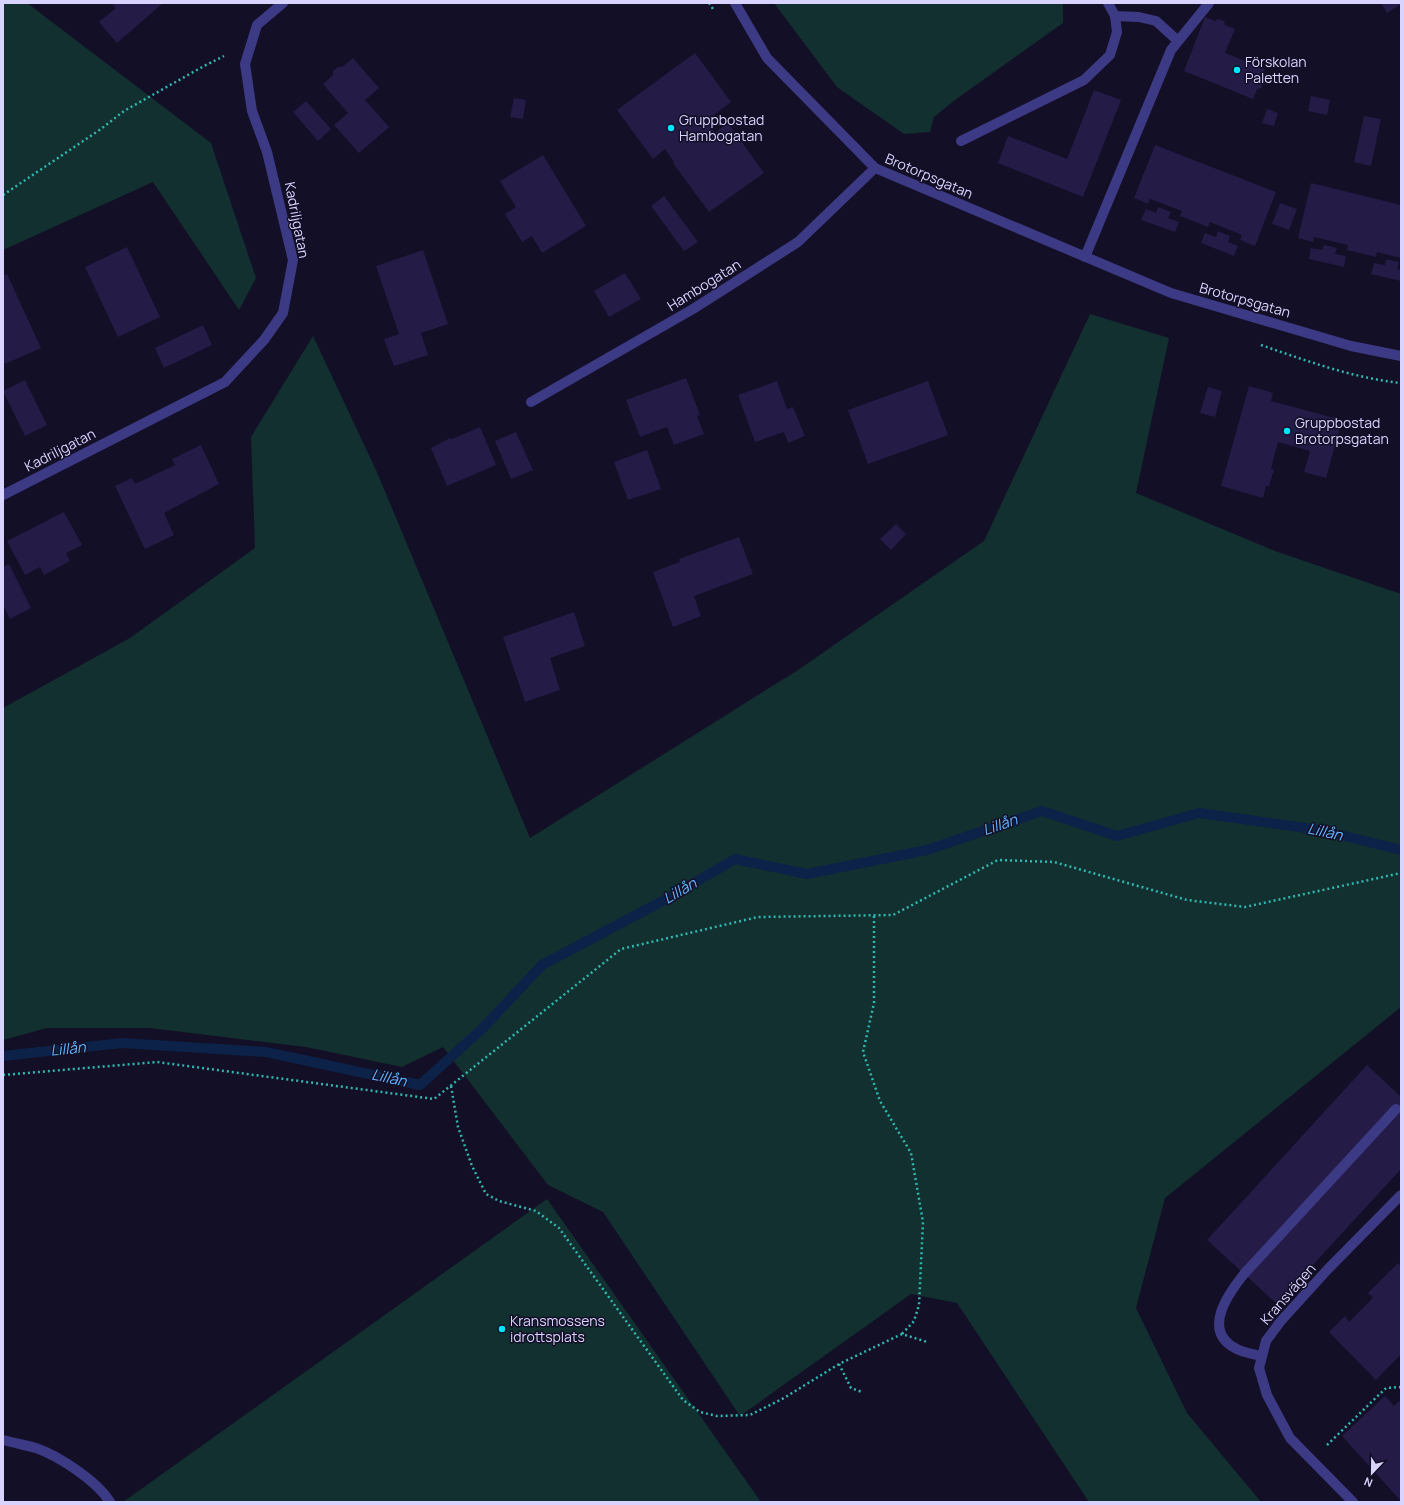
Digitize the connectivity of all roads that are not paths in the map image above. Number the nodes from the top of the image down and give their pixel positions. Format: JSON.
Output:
{"nodes":[{"id":1,"x":283,"y":3,"type":"edge"},
{"id":2,"x":735,"y":3,"type":"edge"},
{"id":3,"x":1108,"y":3,"type":"edge"},
{"id":4,"x":1209,"y":3,"type":"edge"},
{"id":5,"x":1115,"y":16,"type":"junction"},
{"id":6,"x":1177,"y":40,"type":"junction"},
{"id":7,"x":961,"y":141,"type":"dead end"},
{"id":8,"x":875,"y":168,"type":"junction"},
{"id":9,"x":1085,"y":257,"type":"junction"},
{"id":10,"x":1401,"y":356,"type":"edge"},
{"id":11,"x":532,"y":402,"type":"dead end"},
{"id":12,"x":3,"y":495,"type":"edge"},
{"id":13,"x":1396,"y":1108,"type":"dead end"},
{"id":14,"x":1401,"y":1195,"type":"edge"},
{"id":15,"x":1262,"y":1356,"type":"junction"},
{"id":16,"x":3,"y":1440,"type":"edge"},
{"id":17,"x":110,"y":1502,"type":"edge"},
{"id":18,"x":1353,"y":1502,"type":"edge"}],
"edges":[{"from":1,"to":12,"type":"street","name":"Kadriljgatan"},
{"from":2,"to":8,"type":"street","name":"Brotorpsgatan"},
{"from":3,"to":5,"type":"street"},
{"from":4,"to":6,"type":"street"},
{"from":5,"to":6,"type":"street"},
{"from":5,"to":7,"type":"street"},
{"from":6,"to":9,"type":"street"},
{"from":8,"to":9,"type":"street","name":"Brotorpsgatan"},
{"from":8,"to":11,"type":"street","name":"Hambogatan"},
{"from":9,"to":10,"type":"street","name":"Brotorpsgatan"},
{"from":13,"to":15,"type":"street"},
{"from":14,"to":15,"type":"street","name":"Kransvägen"},
{"from":15,"to":18,"type":"street","name":"Kransvägen"},
{"from":16,"to":17,"type":"street"}]}
